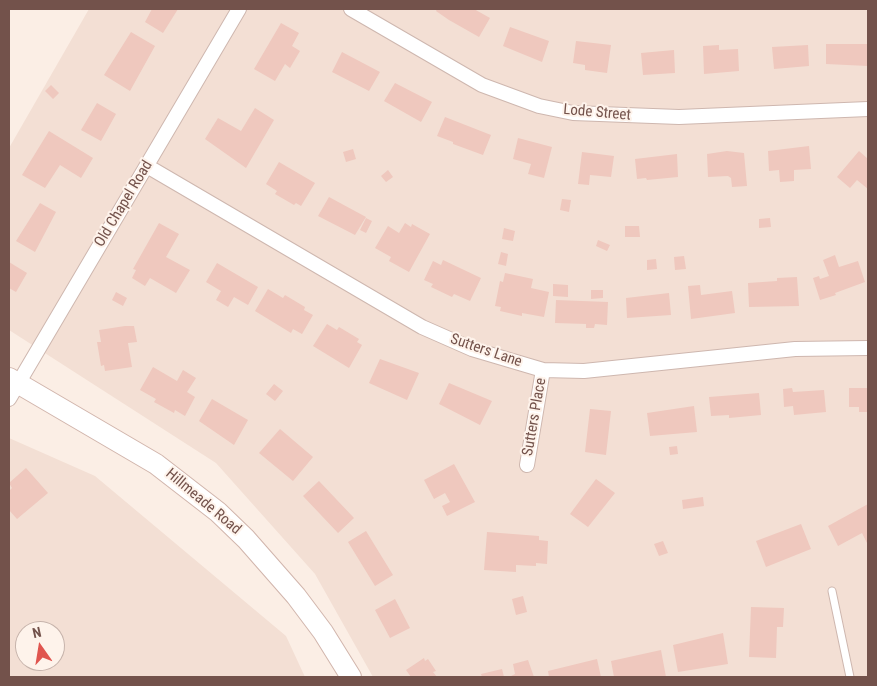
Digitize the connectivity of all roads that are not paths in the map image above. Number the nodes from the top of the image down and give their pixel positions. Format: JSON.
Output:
{"nodes":[{"id":1,"x":239,"y":9,"type":"edge"},
{"id":2,"x":351,"y":9,"type":"edge"},
{"id":3,"x":868,"y":109,"type":"edge"},
{"id":4,"x":147,"y":166,"type":"junction"},
{"id":5,"x":868,"y":348,"type":"edge"},
{"id":6,"x":543,"y":370,"type":"junction"},
{"id":7,"x":12,"y":387,"type":"edge"},
{"id":8,"x":527,"y":465,"type":"dead end"},
{"id":9,"x":832,"y":591,"type":"dead end"},
{"id":10,"x":351,"y":677,"type":"edge"},
{"id":11,"x":850,"y":677,"type":"edge"}],
"edges":[{"from":1,"to":4,"type":"street","name":"Old Chapel Road"},
{"from":2,"to":3,"type":"street","name":"Lode Street"},
{"from":4,"to":6,"type":"street","name":"Sutters Lane"},
{"from":4,"to":7,"type":"street","name":"Old Chapel Road"},
{"from":5,"to":6,"type":"street","name":"Sutters Lane"},
{"from":6,"to":8,"type":"street","name":"Sutters Place"},
{"from":7,"to":10,"type":"street","name":"Hillmeade Road"},
{"from":9,"to":11,"type":"lane"}]}
